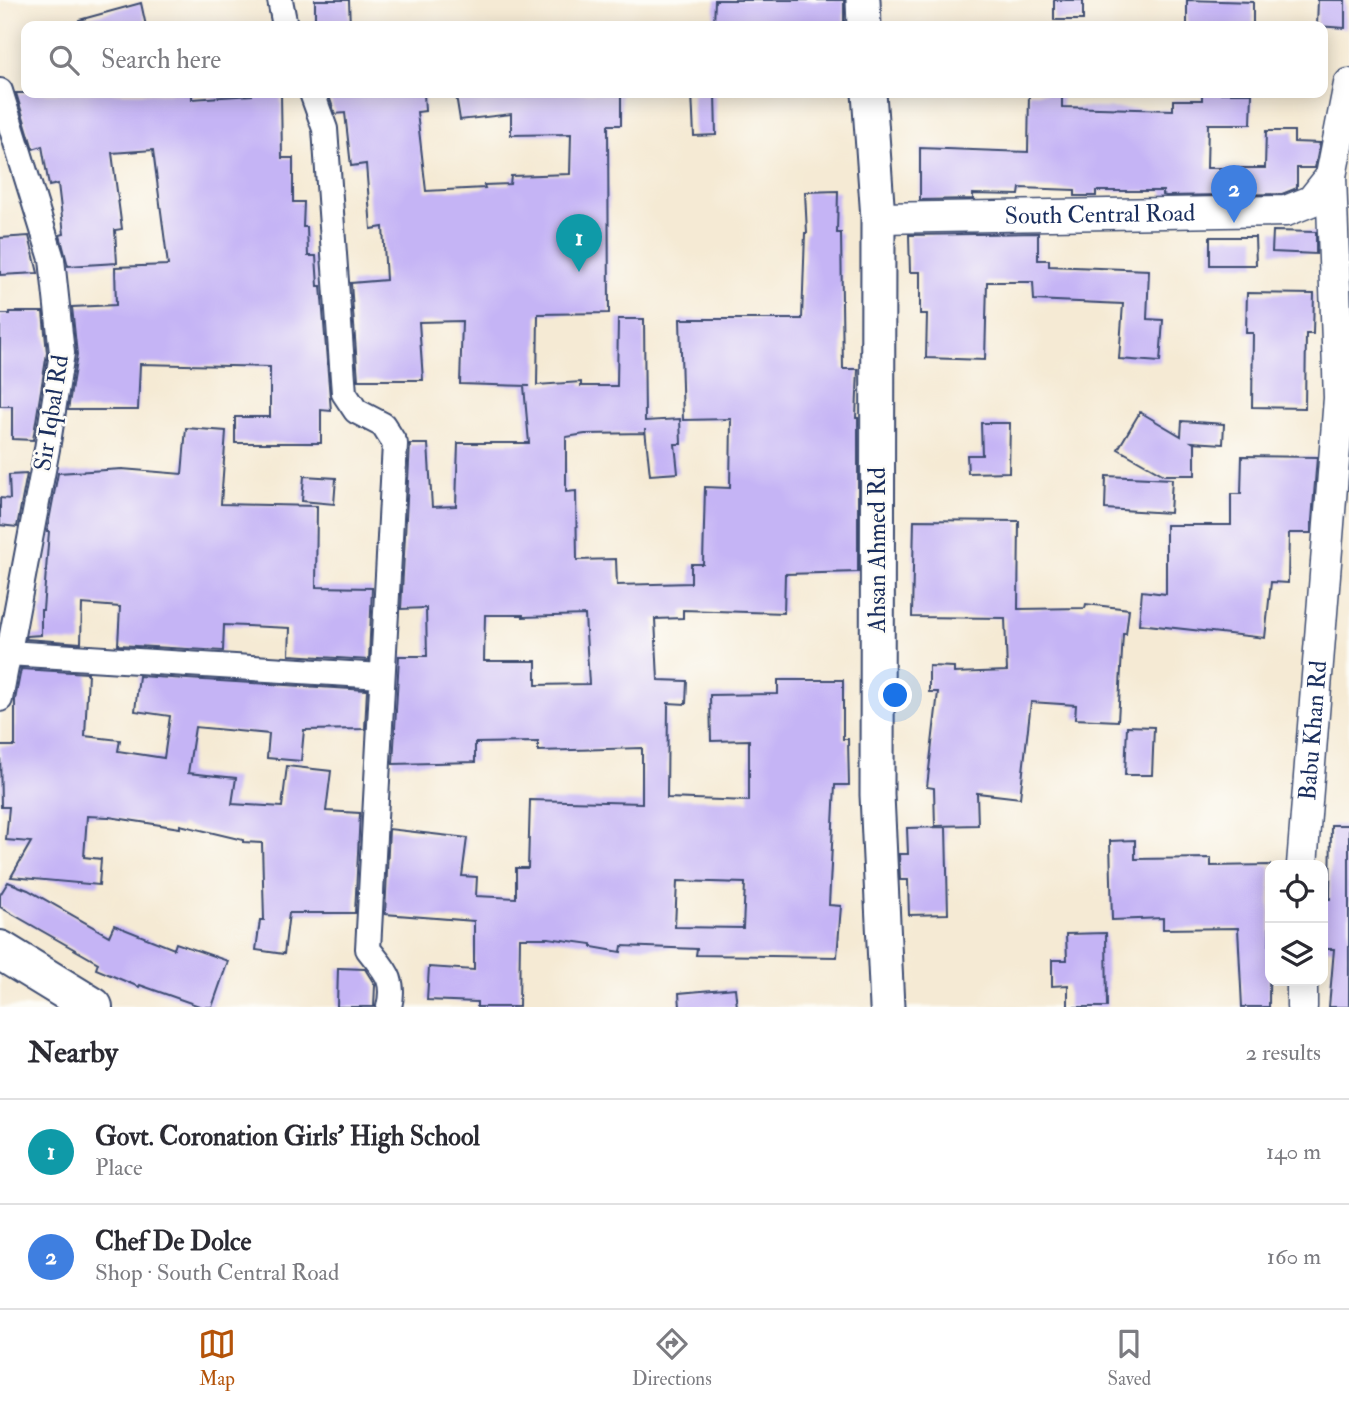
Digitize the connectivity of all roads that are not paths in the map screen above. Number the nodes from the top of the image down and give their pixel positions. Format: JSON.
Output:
{"nodes":[{"id":1,"x":280,"y":0,"type":"edge"},
{"id":2,"x":863,"y":0,"type":"edge"},
{"id":3,"x":284,"y":21,"type":"edge"},
{"id":4,"x":864,"y":21,"type":"edge"},
{"id":5,"x":1349,"y":83,"type":"edge"},
{"id":6,"x":0,"y":90,"type":"edge"},
{"id":7,"x":314,"y":98,"type":"edge"},
{"id":8,"x":869,"y":98,"type":"edge"},
{"id":9,"x":1340,"y":180,"type":"edge"},
{"id":10,"x":878,"y":218,"type":"junction"},
{"id":11,"x":8,"y":653,"type":"junction"},
{"id":12,"x":382,"y":676,"type":"junction"},
{"id":13,"x":0,"y":699,"type":"edge"},
{"id":14,"x":1302,"y":860,"type":"edge"},
{"id":15,"x":0,"y":950,"type":"edge"},
{"id":16,"x":0,"y":973,"type":"edge"},
{"id":17,"x":1302,"y":986,"type":"edge"},
{"id":18,"x":58,"y":1007,"type":"edge"},
{"id":19,"x":93,"y":1007,"type":"edge"},
{"id":20,"x":390,"y":1007,"type":"edge"},
{"id":21,"x":887,"y":1007,"type":"edge"},
{"id":22,"x":1302,"y":1007,"type":"edge"}],
"edges":[{"from":1,"to":3,"type":"street"},
{"from":2,"to":4,"type":"main road"},
{"from":5,"to":9,"type":"street","name":"Babu Khan Rd"},
{"from":6,"to":11,"type":"street","name":"Sir Iqbal Rd"},
{"from":7,"to":12,"type":"street"},
{"from":8,"to":10,"type":"main road","name":"Ahsan Ahmed Rd"},
{"from":9,"to":10,"type":"street","name":"South Central Road"},
{"from":9,"to":14,"type":"street","name":"Babu Khan Rd"},
{"from":10,"to":21,"type":"main road","name":"Ahsan Ahmed Rd"},
{"from":11,"to":12,"type":"street"},
{"from":11,"to":13,"type":"street","name":"Sir Iqbal Rd"},
{"from":12,"to":20,"type":"street"},
{"from":15,"to":19,"type":"highway"},
{"from":16,"to":18,"type":"highway"},
{"from":17,"to":22,"type":"street"}]}
